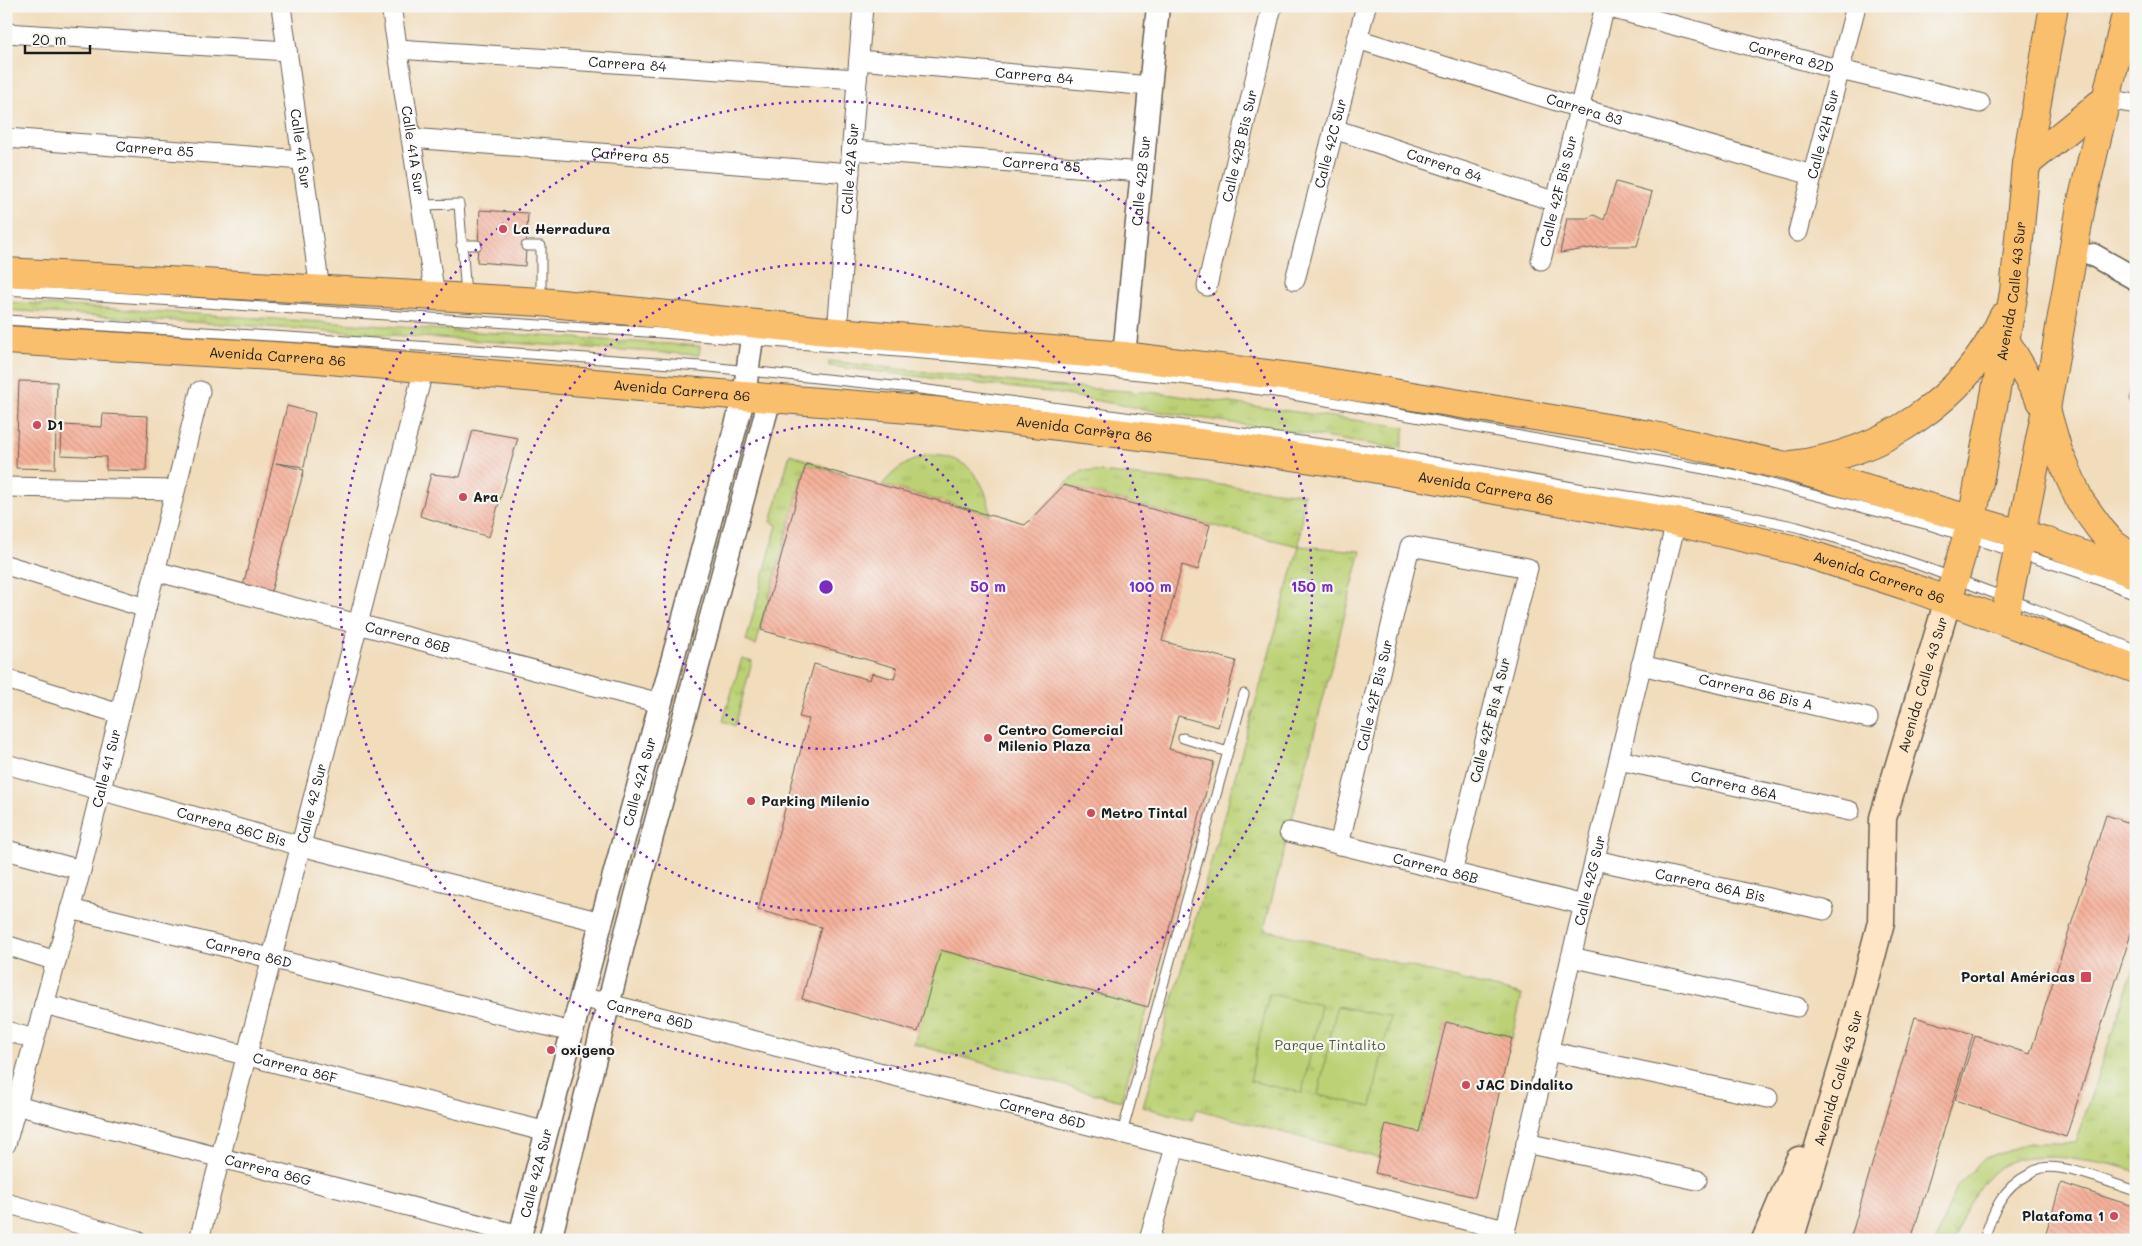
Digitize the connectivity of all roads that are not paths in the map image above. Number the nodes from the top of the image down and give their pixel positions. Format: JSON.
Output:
{"nodes":[{"id":1,"x":281,"y":6,"type":"edge"},
{"id":2,"x":391,"y":6,"type":"edge"},
{"id":3,"x":863,"y":6,"type":"edge"},
{"id":4,"x":1158,"y":6,"type":"edge"},
{"id":5,"x":1272,"y":6,"type":"edge"},
{"id":6,"x":1366,"y":6,"type":"edge"},
{"id":7,"x":1604,"y":6,"type":"edge"},
{"id":8,"x":1856,"y":6,"type":"edge"},
{"id":9,"x":2054,"y":6,"type":"edge"},
{"id":10,"x":2128,"y":6,"type":"edge"},
{"id":11,"x":6,"y":33,"type":"edge"},
{"id":12,"x":1357,"y":39,"type":"junction"},
{"id":13,"x":397,"y":49,"type":"junction"},
{"id":14,"x":287,"y":51,"type":"junction"},
{"id":15,"x":859,"y":60,"type":"junction"},
{"id":16,"x":1840,"y":70,"type":"junction"},
{"id":17,"x":857,"y":79,"type":"junction"},
{"id":18,"x":1150,"y":86,"type":"junction"},
{"id":19,"x":2106,"y":99,"type":"junction"},
{"id":20,"x":1980,"y":103,"type":"dead end"},
{"id":21,"x":2136,"y":104,"type":"edge"},
{"id":22,"x":1579,"y":108,"type":"junction"},
{"id":23,"x":1334,"y":129,"type":"junction"},
{"id":24,"x":6,"y":138,"type":"edge"},
{"id":25,"x":411,"y":138,"type":"junction"},
{"id":26,"x":852,"y":150,"type":"junction"},
{"id":27,"x":303,"y":160,"type":"junction"},
{"id":28,"x":2026,"y":164,"type":"junction"},
{"id":29,"x":1142,"y":172,"type":"junction"},
{"id":30,"x":850,"y":173,"type":"junction"},
{"id":31,"x":1812,"y":175,"type":"junction"},
{"id":32,"x":1556,"y":202,"type":"junction"},
{"id":33,"x":422,"y":205,"type":"junction"},
{"id":34,"x":1798,"y":232,"type":"dead end"},
{"id":35,"x":461,"y":245,"type":"junction"},
{"id":36,"x":478,"y":245,"type":"dead end"},
{"id":37,"x":526,"y":246,"type":"dead end"},
{"id":38,"x":2093,"y":255,"type":"dead end"},
{"id":39,"x":1541,"y":260,"type":"dead end"},
{"id":40,"x":6,"y":272,"type":"edge"},
{"id":41,"x":2136,"y":279,"type":"edge"},
{"id":42,"x":1295,"y":280,"type":"dead end"},
{"id":43,"x":1207,"y":286,"type":"dead end"},
{"id":44,"x":6,"y":290,"type":"edge"},
{"id":45,"x":320,"y":290,"type":"junction"},
{"id":46,"x":2014,"y":292,"type":"junction"},
{"id":47,"x":435,"y":296,"type":"junction"},
{"id":48,"x":466,"y":298,"type":"junction"},
{"id":49,"x":541,"y":302,"type":"junction"},
{"id":50,"x":6,"y":320,"type":"edge"},
{"id":51,"x":837,"y":332,"type":"junction"},
{"id":52,"x":752,"y":333,"type":"junction"},
{"id":53,"x":6,"y":340,"type":"edge"},
{"id":54,"x":2006,"y":340,"type":"junction"},
{"id":55,"x":1124,"y":356,"type":"junction"},
{"id":56,"x":424,"y":368,"type":"junction"},
{"id":57,"x":754,"y":389,"type":"junction"},
{"id":58,"x":200,"y":391,"type":"dead end"},
{"id":59,"x":2046,"y":409,"type":"junction"},
{"id":60,"x":1786,"y":466,"type":"junction"},
{"id":61,"x":6,"y":486,"type":"edge"},
{"id":62,"x":175,"y":490,"type":"junction"},
{"id":63,"x":1676,"y":522,"type":"junction"},
{"id":64,"x":1970,"y":528,"type":"junction"},
{"id":65,"x":2019,"y":543,"type":"junction"},
{"id":66,"x":2136,"y":560,"type":"edge"},
{"id":67,"x":6,"y":566,"type":"edge"},
{"id":68,"x":1528,"y":568,"type":"joint"},
{"id":69,"x":155,"y":571,"type":"junction"},
{"id":70,"x":2136,"y":574,"type":"edge"},
{"id":71,"x":1951,"y":590,"type":"junction"},
{"id":72,"x":2136,"y":594,"type":"edge"},
{"id":73,"x":146,"y":608,"type":"junction"},
{"id":74,"x":2006,"y":610,"type":"junction"},
{"id":75,"x":358,"y":624,"type":"junction"},
{"id":76,"x":2136,"y":650,"type":"edge"},
{"id":77,"x":1641,"y":665,"type":"junction"},
{"id":78,"x":2136,"y":669,"type":"edge"},
{"id":79,"x":6,"y":679,"type":"edge"},
{"id":80,"x":1244,"y":694,"type":"dead end"},
{"id":81,"x":660,"y":703,"type":"junction"},
{"id":82,"x":120,"y":714,"type":"junction"},
{"id":83,"x":1868,"y":718,"type":"dead end"},
{"id":84,"x":1183,"y":738,"type":"dead end"},
{"id":85,"x":1228,"y":752,"type":"junction"},
{"id":86,"x":1619,"y":760,"type":"junction"},
{"id":87,"x":6,"y":764,"type":"edge"},
{"id":88,"x":101,"y":790,"type":"junction"},
{"id":89,"x":1850,"y":811,"type":"dead end"},
{"id":90,"x":1288,"y":832,"type":"dead end"},
{"id":91,"x":1339,"y":845,"type":"junction"},
{"id":92,"x":301,"y":846,"type":"junction"},
{"id":93,"x":6,"y":850,"type":"edge"},
{"id":94,"x":1595,"y":860,"type":"junction"},
{"id":95,"x":81,"y":870,"type":"junction"},
{"id":96,"x":1452,"y":873,"type":"junction"},
{"id":97,"x":1584,"y":905,"type":"junction"},
{"id":98,"x":70,"y":909,"type":"junction"},
{"id":99,"x":1824,"y":910,"type":"dead end"},
{"id":100,"x":601,"y":922,"type":"junction"},
{"id":101,"x":6,"y":945,"type":"edge"},
{"id":102,"x":1571,"y":957,"type":"junction"},
{"id":103,"x":272,"y":958,"type":"junction"},
{"id":104,"x":56,"y":961,"type":"junction"},
{"id":105,"x":581,"y":997,"type":"junction"},
{"id":106,"x":608,"y":1003,"type":"junction"},
{"id":107,"x":44,"y":1004,"type":"junction"},
{"id":108,"x":1796,"y":1007,"type":"dead end"},
{"id":109,"x":6,"y":1031,"type":"edge"},
{"id":110,"x":572,"y":1032,"type":"junction"},
{"id":111,"x":34,"y":1039,"type":"junction"},
{"id":112,"x":1848,"y":1044,"type":"junction"},
{"id":113,"x":1548,"y":1051,"type":"junction"},
{"id":114,"x":247,"y":1055,"type":"junction"},
{"id":115,"x":1768,"y":1098,"type":"dead end"},
{"id":116,"x":12,"y":1114,"type":"edge"},
{"id":117,"x":547,"y":1132,"type":"junction"},
{"id":118,"x":1122,"y":1133,"type":"junction"},
{"id":119,"x":1526,"y":1143,"type":"junction"},
{"id":120,"x":6,"y":1144,"type":"edge"},
{"id":121,"x":1175,"y":1147,"type":"junction"},
{"id":122,"x":220,"y":1158,"type":"junction"},
{"id":123,"x":1697,"y":1180,"type":"dead end"},
{"id":124,"x":2136,"y":1191,"type":"edge"},
{"id":125,"x":6,"y":1203,"type":"edge"},
{"id":126,"x":1504,"y":1235,"type":"edge"},
{"id":127,"x":519,"y":1237,"type":"edge"},
{"id":128,"x":136,"y":1240,"type":"edge"},
{"id":129,"x":199,"y":1240,"type":"edge"},
{"id":130,"x":550,"y":1240,"type":"edge"},
{"id":131,"x":1149,"y":1240,"type":"edge"},
{"id":132,"x":1765,"y":1240,"type":"edge"},
{"id":133,"x":1790,"y":1240,"type":"edge"},
{"id":134,"x":1984,"y":1240,"type":"edge"}],
"edges":[{"from":1,"to":14,"type":"street","name":"Calle 41 Sur"},
{"from":2,"to":13,"type":"street","name":"Calle 41A Sur"},
{"from":3,"to":15,"type":"street","name":"Calle 42A Sur"},
{"from":4,"to":18,"type":"street","name":"Calle 42B Sur"},
{"from":5,"to":43,"type":"street","name":"Calle 42B Bis Sur"},
{"from":6,"to":12,"type":"street","name":"Calle 42C Sur"},
{"from":7,"to":16,"type":"street","name":"Carrera 82D"},
{"from":7,"to":22,"type":"street","name":"Calle 42F Bis Sur"},
{"from":8,"to":16,"type":"street","name":"Calle 42H Sur"},
{"from":9,"to":28,"type":"main road","name":"Avenida Calle 43 Sur"},
{"from":10,"to":19,"type":"main road"},
{"from":11,"to":14,"type":"street"},
{"from":12,"to":22,"type":"street","name":"Carrera 83"},
{"from":12,"to":23,"type":"street","name":"Calle 42C Sur"},
{"from":13,"to":17,"type":"street","name":"Carrera 84"},
{"from":13,"to":25,"type":"street","name":"Calle 41A Sur"},
{"from":14,"to":27,"type":"street","name":"Calle 41 Sur"},
{"from":15,"to":17,"type":"street","name":"Calle 42A Sur"},
{"from":15,"to":18,"type":"street","name":"Carrera 84"},
{"from":16,"to":20,"type":"street","name":"Carrera 82D"},
{"from":16,"to":31,"type":"street","name":"Calle 42H Sur"},
{"from":17,"to":26,"type":"street","name":"Calle 42A Sur"},
{"from":18,"to":29,"type":"street","name":"Calle 42B Sur"},
{"from":19,"to":21,"type":"street"},
{"from":19,"to":28,"type":"main road"},
{"from":19,"to":59,"type":"main road"},
{"from":22,"to":31,"type":"street","name":"Carrera 83"},
{"from":22,"to":32,"type":"street","name":"Calle 42F Bis Sur"},
{"from":23,"to":32,"type":"street","name":"Carrera 84"},
{"from":23,"to":42,"type":"street","name":"Calle 42C Sur"},
{"from":24,"to":27,"type":"street","name":"Carrera 85"},
{"from":25,"to":30,"type":"street","name":"Carrera 85"},
{"from":25,"to":33,"type":"street","name":"Calle 41A Sur"},
{"from":26,"to":29,"type":"street","name":"Carrera 85"},
{"from":26,"to":30,"type":"street","name":"Calle 42A Sur"},
{"from":27,"to":45,"type":"street","name":"Calle 41 Sur"},
{"from":28,"to":46,"type":"main road","name":"Avenida Calle 43 Sur"},
{"from":29,"to":55,"type":"street","name":"Calle 42B Sur"},
{"from":30,"to":51,"type":"street","name":"Calle 42A Sur"},
{"from":31,"to":34,"type":"street","name":"Calle 42H Sur"},
{"from":32,"to":39,"type":"street","name":"Calle 42F Bis Sur"},
{"from":33,"to":35,"type":"lane"},
{"from":33,"to":47,"type":"street","name":"Calle 41A Sur"},
{"from":35,"to":36,"type":"lane"},
{"from":35,"to":48,"type":"lane"},
{"from":37,"to":49,"type":"lane"},
{"from":38,"to":41,"type":"street"},
{"from":40,"to":45,"type":"main road"},
{"from":44,"to":52,"type":"lane"},
{"from":45,"to":47,"type":"main road"},
{"from":46,"to":54,"type":"main road","name":"Avenida Calle 43 Sur"},
{"from":46,"to":60,"type":"main road"},
{"from":47,"to":48,"type":"main road"},
{"from":48,"to":49,"type":"main road"},
{"from":49,"to":52,"type":"main road"},
{"from":50,"to":57,"type":"lane"},
{"from":51,"to":52,"type":"main road"},
{"from":51,"to":55,"type":"main road"},
{"from":52,"to":57,"type":"street","name":"Calle 42A Sur"},
{"from":52,"to":64,"type":"lane"},
{"from":53,"to":56,"type":"main road","name":"Avenida Carrera 86"},
{"from":54,"to":59,"type":"main road"},
{"from":54,"to":64,"type":"main road","name":"Avenida Calle 43 Sur"},
{"from":55,"to":60,"type":"main road"},
{"from":56,"to":57,"type":"main road","name":"Avenida Carrera 86"},
{"from":56,"to":75,"type":"street","name":"Calle 42 Sur"},
{"from":57,"to":63,"type":"main road","name":"Avenida Carrera 86"},
{"from":57,"to":71,"type":"lane"},
{"from":57,"to":81,"type":"street","name":"Calle 42A Sur"},
{"from":57,"to":106,"type":"street","name":"Calle 42A Sur"},
{"from":58,"to":62,"type":"street","name":"Calle 41 Sur"},
{"from":59,"to":65,"type":"main road"},
{"from":59,"to":66,"type":"main road"},
{"from":60,"to":64,"type":"main road"},
{"from":61,"to":62,"type":"street"},
{"from":62,"to":69,"type":"street","name":"Calle 41 Sur"},
{"from":63,"to":71,"type":"main road","name":"Avenida Carrera 86"},
{"from":63,"to":77,"type":"street","name":"Calle 42G Sur"},
{"from":64,"to":65,"type":"main road"},
{"from":64,"to":71,"type":"main road","name":"Avenida Calle 43 Sur"},
{"from":65,"to":70,"type":"main road"},
{"from":65,"to":72,"type":"lane"},
{"from":65,"to":74,"type":"main road"},
{"from":67,"to":73,"type":"street"},
{"from":68,"to":91,"type":"street","name":"Calle 42F Bis Sur"},
{"from":68,"to":96,"type":"street","name":"Calle 42F Bis A Sur"},
{"from":69,"to":73,"type":"street","name":"Calle 41 Sur"},
{"from":69,"to":75,"type":"street","name":"Carrera 86B"},
{"from":71,"to":74,"type":"main road","name":"Avenida Carrera 86"},
{"from":71,"to":112,"type":"main road","name":"Avenida Calle 43 Sur"},
{"from":73,"to":82,"type":"street","name":"Calle 41 Sur"},
{"from":74,"to":76,"type":"lane"},
{"from":74,"to":78,"type":"main road","name":"Avenida Carrera 86"},
{"from":75,"to":81,"type":"street","name":"Carrera 86B"},
{"from":75,"to":92,"type":"street","name":"Calle 42 Sur"},
{"from":77,"to":83,"type":"street","name":"Carrera 86 Bis A"},
{"from":77,"to":86,"type":"street","name":"Calle 42G Sur"},
{"from":79,"to":82,"type":"street"},
{"from":80,"to":85,"type":"lane"},
{"from":81,"to":100,"type":"street","name":"Calle 42A Sur"},
{"from":82,"to":88,"type":"street","name":"Calle 41 Sur"},
{"from":84,"to":85,"type":"lane"},
{"from":85,"to":118,"type":"lane"},
{"from":86,"to":89,"type":"street","name":"Carrera 86A"},
{"from":86,"to":94,"type":"street","name":"Calle 42G Sur"},
{"from":87,"to":88,"type":"street","name":"Carrera 86C Bis"},
{"from":88,"to":92,"type":"street","name":"Carrera 86C Bis"},
{"from":88,"to":95,"type":"street","name":"Calle 41 Sur"},
{"from":90,"to":91,"type":"street","name":"Carrera 86B"},
{"from":91,"to":96,"type":"street","name":"Carrera 86B"},
{"from":92,"to":100,"type":"street","name":"Carrera 86C Bis"},
{"from":92,"to":103,"type":"street","name":"Calle 42 Sur"},
{"from":93,"to":95,"type":"street"},
{"from":94,"to":97,"type":"street","name":"Calle 42G Sur"},
{"from":94,"to":99,"type":"street","name":"Carrera 86A Bis"},
{"from":95,"to":98,"type":"street","name":"Calle 41 Sur"},
{"from":96,"to":97,"type":"street","name":"Carrera 86B"},
{"from":97,"to":102,"type":"street","name":"Calle 42G Sur"},
{"from":98,"to":103,"type":"street","name":"Carrera 86D"},
{"from":98,"to":104,"type":"street","name":"Calle 41 Sur"},
{"from":100,"to":105,"type":"street","name":"Calle 42A Sur"},
{"from":101,"to":104,"type":"street"},
{"from":102,"to":108,"type":"street"},
{"from":102,"to":113,"type":"street","name":"Calle 42G Sur"},
{"from":103,"to":110,"type":"street","name":"Carrera 86D"},
{"from":103,"to":114,"type":"street","name":"Calle 42 Sur"},
{"from":104,"to":107,"type":"street","name":"Calle 41 Sur"},
{"from":105,"to":106,"type":"street","name":"Carrera 86D"},
{"from":105,"to":110,"type":"street","name":"Calle 42A Sur"},
{"from":106,"to":118,"type":"street","name":"Carrera 86D"},
{"from":106,"to":130,"type":"street","name":"Calle 42A Sur"},
{"from":107,"to":111,"type":"street","name":"Calle 41 Sur"},
{"from":107,"to":114,"type":"street","name":"Carrera 86F"},
{"from":109,"to":111,"type":"street"},
{"from":110,"to":117,"type":"street","name":"Calle 42A Sur"},
{"from":111,"to":116,"type":"street","name":"Calle 41 Sur"},
{"from":112,"to":132,"type":"main road"},
{"from":112,"to":133,"type":"main road","name":"Avenida Calle 43 Sur"},
{"from":113,"to":115,"type":"street"},
{"from":113,"to":119,"type":"street","name":"Calle 42G Sur"},
{"from":114,"to":117,"type":"street","name":"Carrera 86F"},
{"from":114,"to":122,"type":"street","name":"Calle 42 Sur"},
{"from":116,"to":120,"type":"street","name":"Calle 41 Sur"},
{"from":116,"to":122,"type":"street","name":"Carrera 86G"},
{"from":117,"to":127,"type":"street","name":"Calle 42A Sur"},
{"from":118,"to":121,"type":"street","name":"Carrera 86D"},
{"from":119,"to":123,"type":"street"},
{"from":119,"to":126,"type":"street","name":"Calle 42G Sur"},
{"from":121,"to":126,"type":"street","name":"Carrera 86D"},
{"from":121,"to":131,"type":"street"},
{"from":122,"to":127,"type":"street","name":"Carrera 86G"},
{"from":122,"to":129,"type":"street","name":"Calle 42 Sur"},
{"from":124,"to":134,"type":"lane"},
{"from":125,"to":128,"type":"street"}]}
